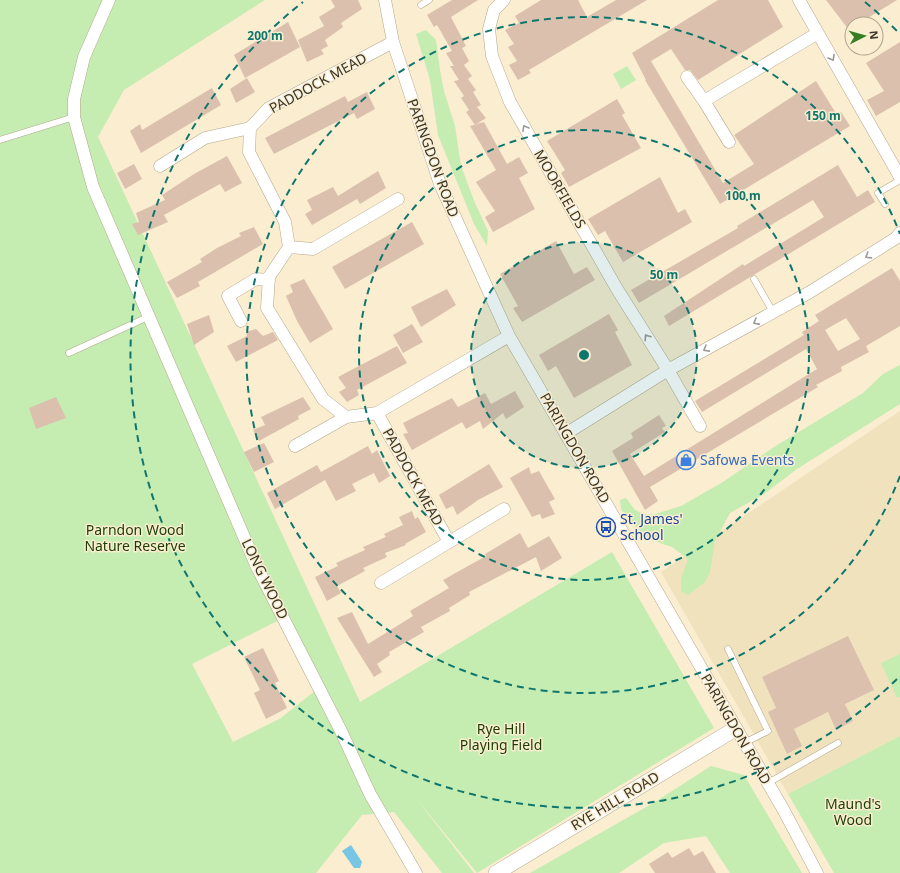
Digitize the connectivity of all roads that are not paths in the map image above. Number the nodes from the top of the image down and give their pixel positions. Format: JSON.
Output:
{"nodes":[{"id":1,"x":109,"y":0,"type":"edge"},
{"id":2,"x":386,"y":0,"type":"edge"},
{"id":3,"x":429,"y":0,"type":"edge"},
{"id":4,"x":504,"y":0,"type":"edge"},
{"id":5,"x":799,"y":0,"type":"edge"},
{"id":6,"x":421,"y":5,"type":"dead end"},
{"id":7,"x":818,"y":33,"type":"junction"},
{"id":8,"x":393,"y":42,"type":"junction"},
{"id":9,"x":687,"y":77,"type":"dead end"},
{"id":10,"x":704,"y":101,"type":"junction"},
{"id":11,"x":74,"y":117,"type":"junction"},
{"id":12,"x":250,"y":128,"type":"junction"},
{"id":13,"x":0,"y":140,"type":"edge"},
{"id":14,"x":729,"y":142,"type":"dead end"},
{"id":15,"x":160,"y":166,"type":"dead end"},
{"id":16,"x":900,"y":178,"type":"edge"},
{"id":17,"x":398,"y":199,"type":"dead end"},
{"id":18,"x":885,"y":204,"type":"dead end"},
{"id":19,"x":900,"y":233,"type":"edge"},
{"id":20,"x":289,"y":246,"type":"junction"},
{"id":21,"x":754,"y":279,"type":"dead end"},
{"id":22,"x":269,"y":280,"type":"junction"},
{"id":23,"x":774,"y":312,"type":"junction"},
{"id":24,"x":150,"y":316,"type":"junction"},
{"id":25,"x":241,"y":321,"type":"dead end"},
{"id":26,"x":510,"y":336,"type":"junction"},
{"id":27,"x":70,"y":353,"type":"dead end"},
{"id":28,"x":668,"y":370,"type":"junction"},
{"id":29,"x":377,"y":413,"type":"junction"},
{"id":30,"x":346,"y":417,"type":"junction"},
{"id":31,"x":700,"y":426,"type":"dead end"},
{"id":32,"x":567,"y":433,"type":"junction"},
{"id":33,"x":295,"y":446,"type":"dead end"},
{"id":34,"x":504,"y":509,"type":"dead end"},
{"id":35,"x":449,"y":542,"type":"junction"},
{"id":36,"x":381,"y":583,"type":"dead end"},
{"id":37,"x":728,"y":649,"type":"dead end"},
{"id":38,"x":735,"y":729,"type":"junction"},
{"id":39,"x":744,"y":743,"type":"junction"},
{"id":40,"x":838,"y":743,"type":"dead end"},
{"id":41,"x":768,"y":783,"type":"junction"},
{"id":42,"x":416,"y":873,"type":"edge"},
{"id":43,"x":496,"y":873,"type":"edge"},
{"id":44,"x":817,"y":873,"type":"edge"}],
"edges":[{"from":1,"to":11,"type":"street","name":"LONG WOOD"},
{"from":2,"to":8,"type":"street","name":"PARINGDON ROAD"},
{"from":3,"to":6,"type":"lane"},
{"from":28,"to":4,"type":"street","name":"MOORFIELDS","one_way":true},
{"from":5,"to":7,"type":"street"},
{"from":7,"to":10,"type":"street"},
{"from":7,"to":16,"type":"street","one_way":true},
{"from":8,"to":12,"type":"street","name":"PADDOCK MEAD"},
{"from":8,"to":26,"type":"street","name":"PARINGDON ROAD"},
{"from":9,"to":10,"type":"street"},
{"from":10,"to":14,"type":"street"},
{"from":11,"to":13,"type":"lane"},
{"from":11,"to":24,"type":"street","name":"LONG WOOD"},
{"from":12,"to":15,"type":"street"},
{"from":12,"to":20,"type":"street"},
{"from":16,"to":18,"type":"lane"},
{"from":17,"to":20,"type":"street"},
{"from":19,"to":23,"type":"street","one_way":true},
{"from":20,"to":22,"type":"street"},
{"from":21,"to":23,"type":"lane"},
{"from":22,"to":25,"type":"street"},
{"from":22,"to":30,"type":"street"},
{"from":23,"to":28,"type":"street","one_way":true},
{"from":24,"to":27,"type":"lane"},
{"from":24,"to":42,"type":"street","name":"LONG WOOD"},
{"from":26,"to":29,"type":"street","name":"PADDOCK MEAD"},
{"from":26,"to":32,"type":"street","name":"PARINGDON ROAD"},
{"from":28,"to":31,"type":"street","name":"MOORFIELDS"},
{"from":28,"to":32,"type":"street"},
{"from":29,"to":30,"type":"street","name":"PADDOCK MEAD"},
{"from":29,"to":35,"type":"street","name":"PADDOCK MEAD"},
{"from":30,"to":33,"type":"street"},
{"from":32,"to":38,"type":"street","name":"PARINGDON ROAD"},
{"from":34,"to":35,"type":"street","name":"PADDOCK MEAD"},
{"from":35,"to":36,"type":"street","name":"PADDOCK MEAD"},
{"from":37,"to":39,"type":"lane"},
{"from":38,"to":39,"type":"street","name":"PARINGDON ROAD"},
{"from":38,"to":43,"type":"street","name":"RYE HILL ROAD"},
{"from":39,"to":41,"type":"street","name":"PARINGDON ROAD"},
{"from":40,"to":41,"type":"lane"},
{"from":41,"to":44,"type":"street","name":"PARINGDON ROAD"}]}
